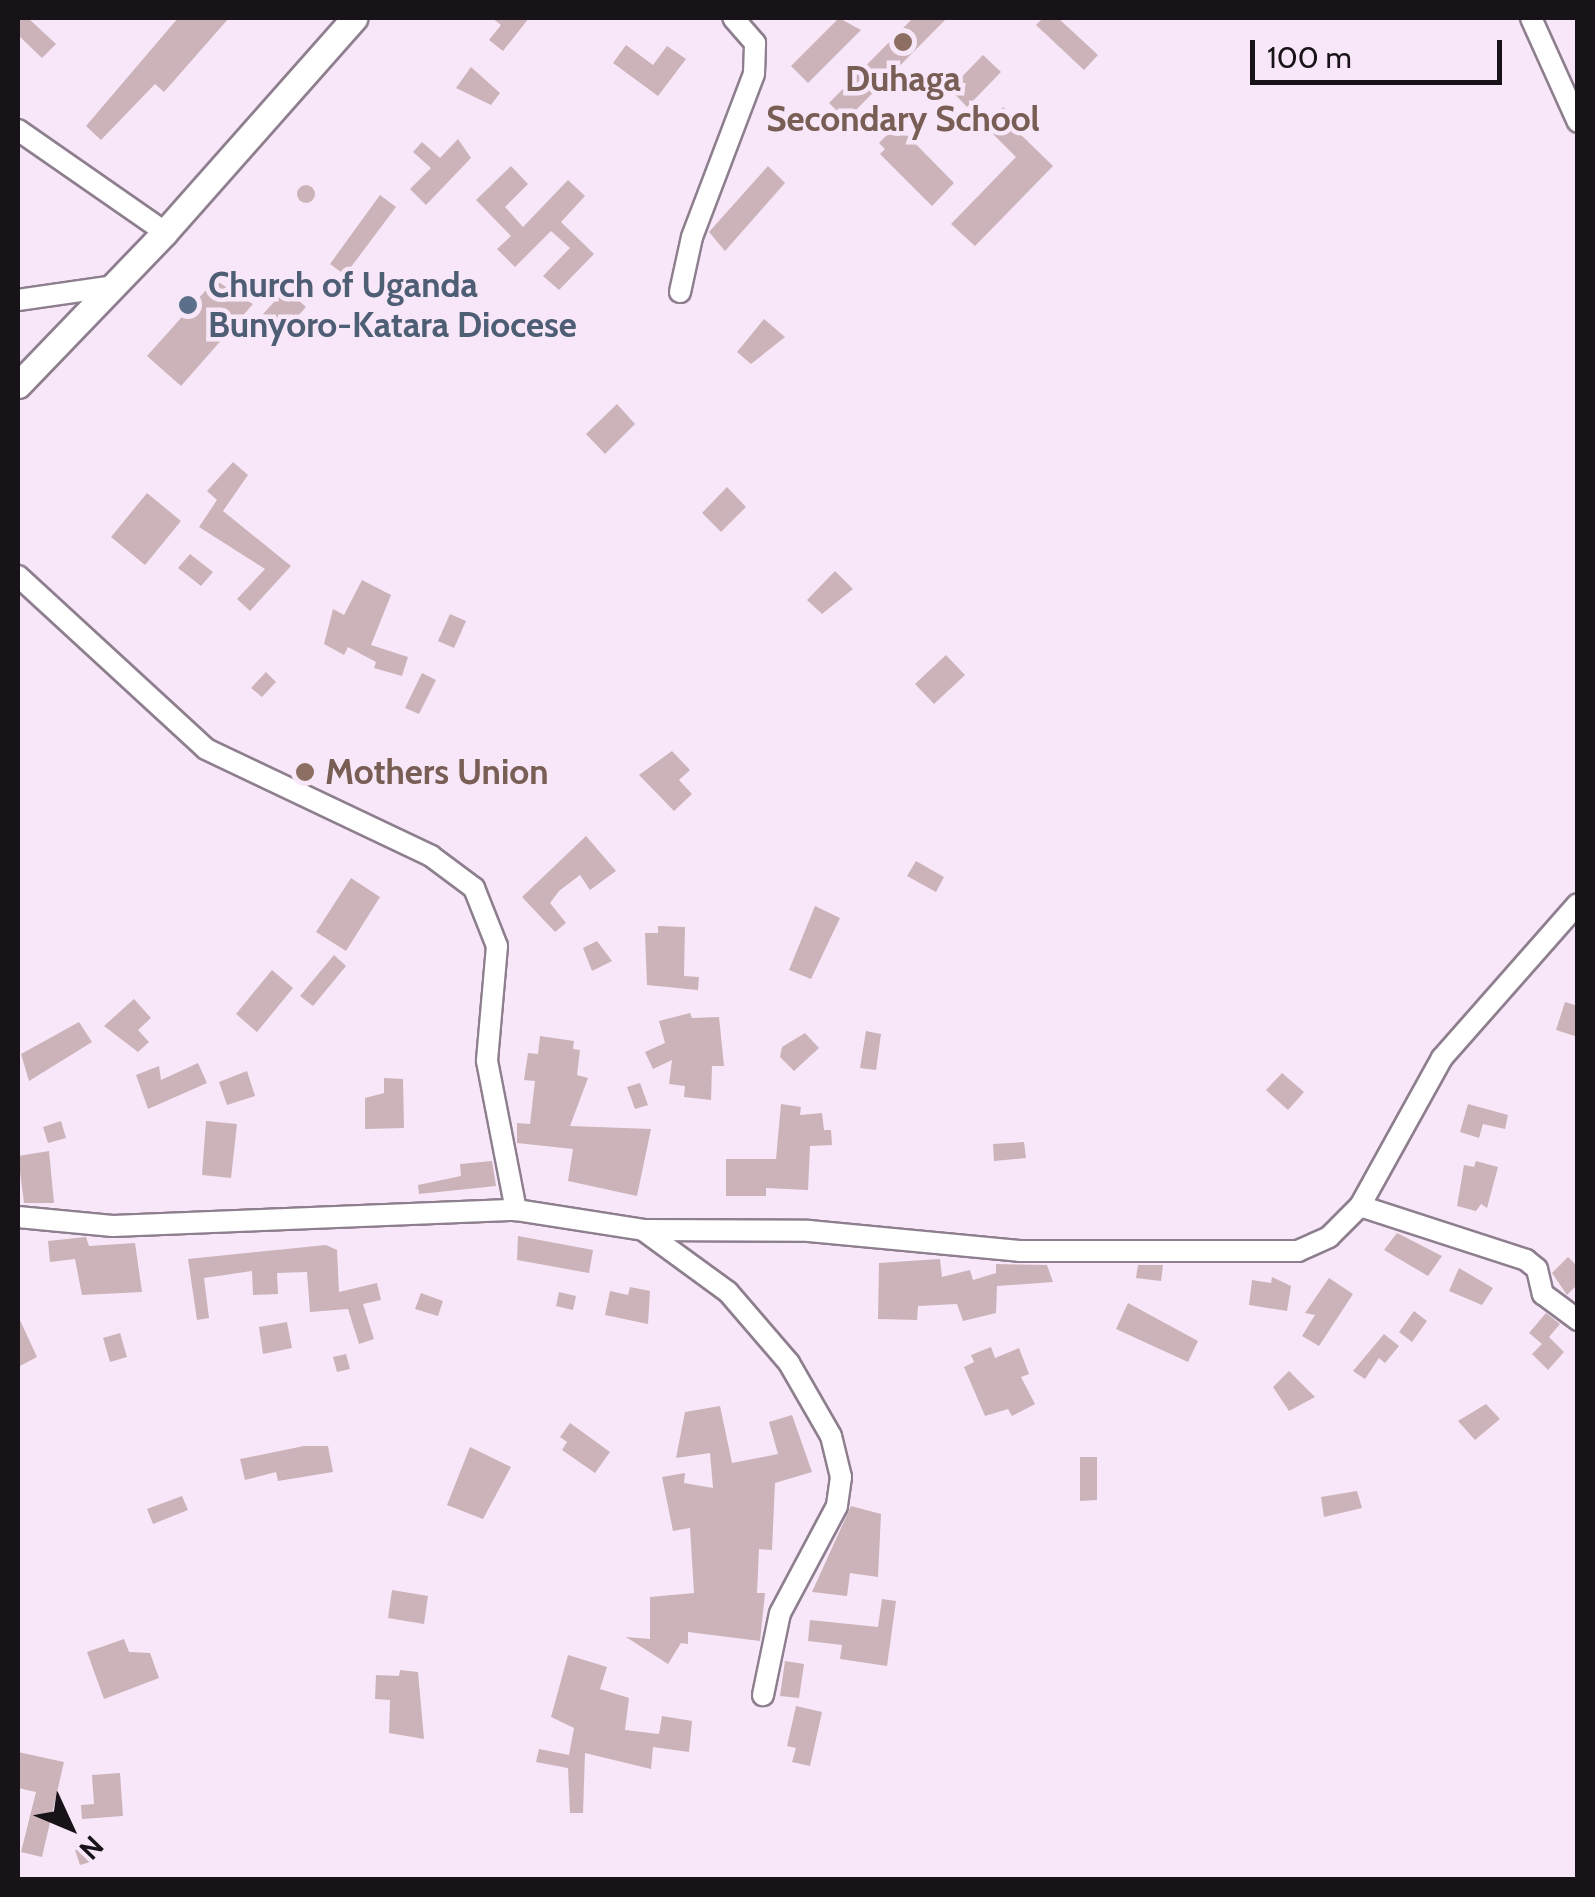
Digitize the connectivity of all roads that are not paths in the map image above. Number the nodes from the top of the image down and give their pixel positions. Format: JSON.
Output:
{"nodes":[{"id":1,"x":354,"y":18,"type":"edge"},
{"id":2,"x":733,"y":18,"type":"edge"},
{"id":3,"x":1531,"y":18,"type":"edge"},
{"id":4,"x":1578,"y":122,"type":"edge"},
{"id":5,"x":18,"y":130,"type":"edge"},
{"id":6,"x":165,"y":232,"type":"junction"},
{"id":7,"x":115,"y":286,"type":"junction"},
{"id":8,"x":680,"y":292,"type":"dead end"},
{"id":9,"x":18,"y":300,"type":"edge"},
{"id":10,"x":18,"y":385,"type":"edge"},
{"id":11,"x":18,"y":576,"type":"edge"},
{"id":12,"x":1578,"y":904,"type":"edge"},
{"id":13,"x":1360,"y":1206,"type":"junction"},
{"id":14,"x":516,"y":1210,"type":"junction"},
{"id":15,"x":18,"y":1216,"type":"edge"},
{"id":16,"x":643,"y":1230,"type":"junction"},
{"id":17,"x":1578,"y":1320,"type":"edge"},
{"id":18,"x":763,"y":1695,"type":"dead end"}],
"edges":[{"from":1,"to":6,"type":"street"},
{"from":2,"to":8,"type":"street"},
{"from":3,"to":4,"type":"street"},
{"from":5,"to":6,"type":"street"},
{"from":6,"to":7,"type":"street"},
{"from":7,"to":9,"type":"street"},
{"from":7,"to":10,"type":"street"},
{"from":11,"to":14,"type":"street"},
{"from":12,"to":13,"type":"street"},
{"from":13,"to":16,"type":"street"},
{"from":13,"to":17,"type":"street"},
{"from":14,"to":15,"type":"street"},
{"from":14,"to":16,"type":"street"},
{"from":16,"to":18,"type":"street"}]}
